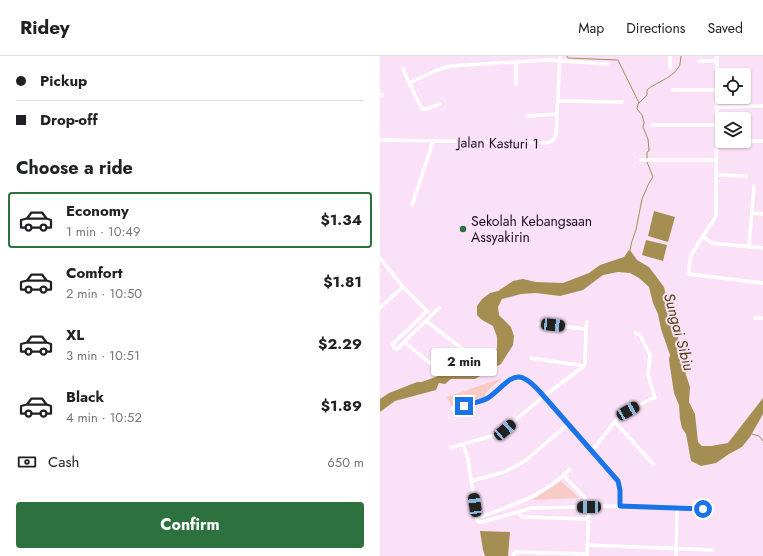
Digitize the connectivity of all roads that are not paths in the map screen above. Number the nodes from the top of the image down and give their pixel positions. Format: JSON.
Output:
{"nodes":[{"id":1,"x":530,"y":56,"type":"edge"},
{"id":2,"x":560,"y":56,"type":"edge"},
{"id":3,"x":670,"y":56,"type":"edge"},
{"id":4,"x":717,"y":56,"type":"edge"},
{"id":5,"x":531,"y":61,"type":"junction"},
{"id":6,"x":560,"y":61,"type":"junction"},
{"id":7,"x":699,"y":61,"type":"dead end"},
{"id":8,"x":717,"y":61,"type":"junction"},
{"id":9,"x":516,"y":62,"type":"junction"},
{"id":10,"x":607,"y":64,"type":"dead end"},
{"id":11,"x":670,"y":68,"type":"dead end"},
{"id":12,"x":717,"y":68,"type":"edge"},
{"id":13,"x":402,"y":69,"type":"dead end"},
{"id":14,"x":410,"y":83,"type":"junction"},
{"id":15,"x":516,"y":84,"type":"dead end"},
{"id":16,"x":673,"y":90,"type":"dead end"},
{"id":17,"x":715,"y":90,"type":"edge"},
{"id":18,"x":558,"y":101,"type":"junction"},
{"id":19,"x":622,"y":102,"type":"dead end"},
{"id":20,"x":440,"y":104,"type":"dead end"},
{"id":21,"x":763,"y":106,"type":"edge"},
{"id":22,"x":716,"y":107,"type":"joint"},
{"id":23,"x":716,"y":112,"type":"edge"},
{"id":24,"x":557,"y":114,"type":"junction"},
{"id":25,"x":527,"y":116,"type":"dead end"},
{"id":26,"x":652,"y":125,"type":"dead end"},
{"id":27,"x":715,"y":125,"type":"edge"},
{"id":28,"x":380,"y":140,"type":"edge"},
{"id":29,"x":751,"y":141,"type":"edge"},
{"id":30,"x":763,"y":141,"type":"edge"},
{"id":31,"x":433,"y":142,"type":"junction"},
{"id":32,"x":716,"y":148,"type":"edge"},
{"id":33,"x":640,"y":160,"type":"dead end"},
{"id":34,"x":716,"y":160,"type":"junction"},
{"id":35,"x":716,"y":176,"type":"junction"},
{"id":36,"x":746,"y":176,"type":"dead end"},
{"id":37,"x":754,"y":186,"type":"dead end"},
{"id":38,"x":412,"y":205,"type":"dead end"},
{"id":39,"x":752,"y":213,"type":"junction"},
{"id":40,"x":763,"y":214,"type":"edge"},
{"id":41,"x":703,"y":236,"type":"junction"},
{"id":42,"x":749,"y":246,"type":"junction"},
{"id":43,"x":763,"y":248,"type":"edge"},
{"id":44,"x":380,"y":259,"type":"edge"},
{"id":45,"x":763,"y":283,"type":"edge"},
{"id":46,"x":403,"y":287,"type":"junction"},
{"id":47,"x":380,"y":308,"type":"edge"},
{"id":48,"x":439,"y":308,"type":"dead end"},
{"id":49,"x":427,"y":311,"type":"junction"},
{"id":50,"x":432,"y":315,"type":"junction"},
{"id":51,"x":755,"y":318,"type":"dead end"},
{"id":52,"x":763,"y":318,"type":"edge"},
{"id":53,"x":426,"y":321,"type":"junction"},
{"id":54,"x":587,"y":322,"type":"dead end"},
{"id":55,"x":539,"y":324,"type":"dead end"},
{"id":56,"x":586,"y":329,"type":"junction"},
{"id":57,"x":635,"y":333,"type":"dead end"},
{"id":58,"x":404,"y":342,"type":"junction"},
{"id":59,"x":464,"y":350,"type":"dead end"},
{"id":60,"x":531,"y":358,"type":"dead end"},
{"id":61,"x":434,"y":366,"type":"dead end"},
{"id":62,"x":584,"y":366,"type":"junction"},
{"id":63,"x":544,"y":396,"type":"junction"},
{"id":64,"x":452,"y":409,"type":"dead end"},
{"id":65,"x":615,"y":422,"type":"junction"},
{"id":66,"x":568,"y":424,"type":"junction"},
{"id":67,"x":463,"y":444,"type":"junction"},
{"id":68,"x":451,"y":448,"type":"dead end"},
{"id":69,"x":592,"y":451,"type":"junction"},
{"id":70,"x":653,"y":464,"type":"dead end"},
{"id":71,"x":570,"y":469,"type":"dead end"},
{"id":72,"x":564,"y":476,"type":"junction"},
{"id":73,"x":471,"y":481,"type":"junction"},
{"id":74,"x":584,"y":498,"type":"dead end"},
{"id":75,"x":620,"y":506,"type":"junction"},
{"id":76,"x":589,"y":507,"type":"junction"},
{"id":77,"x":677,"y":508,"type":"junction"},
{"id":78,"x":703,"y":509,"type":"dead end"},
{"id":79,"x":518,"y":512,"type":"junction"},
{"id":80,"x":477,"y":518,"type":"junction"},
{"id":81,"x":588,"y":519,"type":"junction"},
{"id":82,"x":588,"y":545,"type":"junction"},
{"id":83,"x":676,"y":549,"type":"junction"},
{"id":84,"x":713,"y":550,"type":"dead end"},
{"id":85,"x":587,"y":555,"type":"edge"},
{"id":86,"x":513,"y":556,"type":"edge"},
{"id":87,"x":676,"y":556,"type":"edge"}],
"edges":[{"from":1,"to":5,"type":"street"},
{"from":2,"to":6,"type":"street","name":"Jalan Kasturi 1"},
{"from":3,"to":11,"type":"street"},
{"from":4,"to":8,"type":"street"},
{"from":5,"to":6,"type":"street"},
{"from":5,"to":9,"type":"street"},
{"from":6,"to":10,"type":"street"},
{"from":6,"to":18,"type":"street","name":"Jalan Kasturi 1"},
{"from":7,"to":8,"type":"street"},
{"from":8,"to":12,"type":"street"},
{"from":9,"to":14,"type":"street"},
{"from":9,"to":15,"type":"street"},
{"from":13,"to":14,"type":"street"},
{"from":14,"to":20,"type":"street"},
{"from":16,"to":17,"type":"street"},
{"from":18,"to":19,"type":"street"},
{"from":18,"to":24,"type":"street","name":"Jalan Kasturi 1"},
{"from":21,"to":22,"type":"street"},
{"from":22,"to":23,"type":"street"},
{"from":24,"to":25,"type":"street"},
{"from":24,"to":31,"type":"street","name":"Jalan Kasturi 1"},
{"from":26,"to":27,"type":"street"},
{"from":28,"to":31,"type":"street","name":"Jalan Kasturi 1"},
{"from":29,"to":30,"type":"street"},
{"from":31,"to":38,"type":"street"},
{"from":32,"to":34,"type":"street"},
{"from":33,"to":34,"type":"street"},
{"from":34,"to":35,"type":"street"},
{"from":35,"to":36,"type":"street"},
{"from":35,"to":41,"type":"street"},
{"from":37,"to":39,"type":"street"},
{"from":39,"to":40,"type":"street"},
{"from":39,"to":42,"type":"street"},
{"from":41,"to":42,"type":"street"},
{"from":41,"to":45,"type":"street"},
{"from":42,"to":43,"type":"street"},
{"from":44,"to":46,"type":"street"},
{"from":46,"to":47,"type":"street"},
{"from":46,"to":49,"type":"street"},
{"from":48,"to":50,"type":"street"},
{"from":49,"to":50,"type":"street"},
{"from":49,"to":58,"type":"street"},
{"from":50,"to":53,"type":"street"},
{"from":51,"to":52,"type":"street"},
{"from":53,"to":58,"type":"street"},
{"from":53,"to":59,"type":"street"},
{"from":54,"to":56,"type":"street"},
{"from":55,"to":56,"type":"street"},
{"from":56,"to":62,"type":"street"},
{"from":57,"to":65,"type":"street"},
{"from":58,"to":61,"type":"street"},
{"from":60,"to":62,"type":"street"},
{"from":62,"to":63,"type":"street"},
{"from":63,"to":64,"type":"street"},
{"from":63,"to":66,"type":"street"},
{"from":63,"to":67,"type":"street"},
{"from":65,"to":69,"type":"street"},
{"from":65,"to":70,"type":"street"},
{"from":66,"to":69,"type":"street"},
{"from":66,"to":73,"type":"street"},
{"from":67,"to":68,"type":"street"},
{"from":67,"to":73,"type":"street"},
{"from":69,"to":75,"type":"street"},
{"from":71,"to":72,"type":"street"},
{"from":72,"to":74,"type":"street"},
{"from":72,"to":80,"type":"street"},
{"from":73,"to":80,"type":"street"},
{"from":75,"to":76,"type":"street"},
{"from":75,"to":77,"type":"street"},
{"from":76,"to":79,"type":"street"},
{"from":76,"to":81,"type":"street"},
{"from":77,"to":78,"type":"street"},
{"from":77,"to":83,"type":"street"},
{"from":79,"to":80,"type":"street"},
{"from":79,"to":81,"type":"street"},
{"from":81,"to":82,"type":"street"},
{"from":82,"to":83,"type":"street"},
{"from":82,"to":85,"type":"street"},
{"from":83,"to":84,"type":"street"},
{"from":83,"to":87,"type":"street"},
{"from":85,"to":86,"type":"street"}]}
